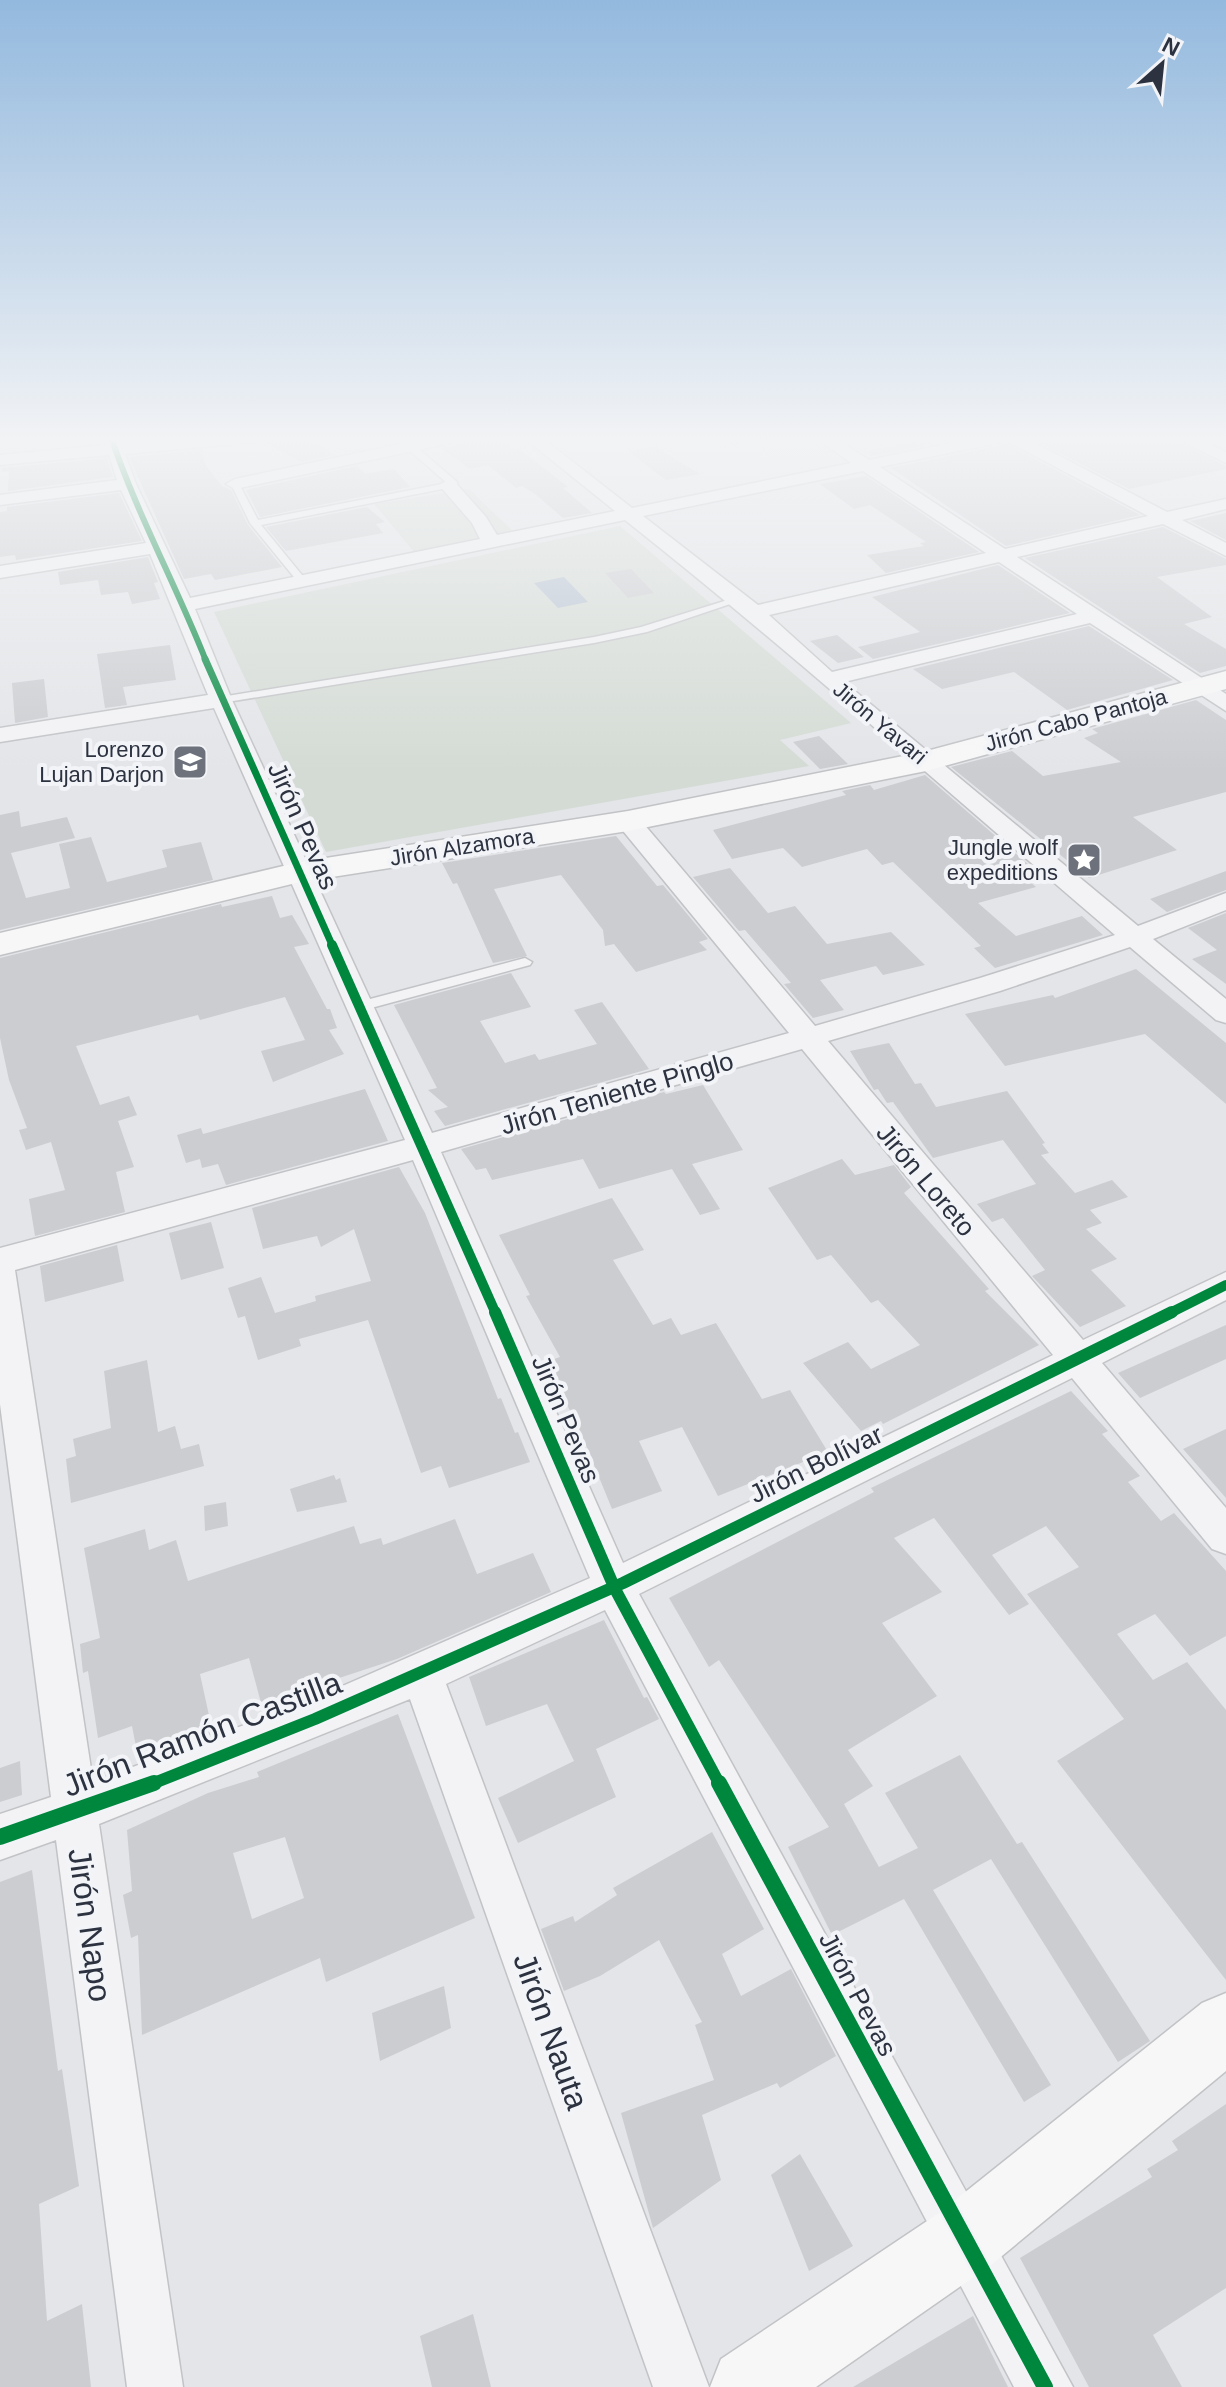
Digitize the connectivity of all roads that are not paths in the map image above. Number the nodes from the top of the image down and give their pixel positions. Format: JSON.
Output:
{"nodes":[{"id":1,"x":148,"y":548,"type":"edge"},
{"id":2,"x":158,"y":548,"type":"edge"},
{"id":3,"x":275,"y":548,"type":"edge"},
{"id":4,"x":455,"y":548,"type":"edge"},
{"id":5,"x":671,"y":548,"type":"edge"},
{"id":6,"x":992,"y":548,"type":"edge"},
{"id":7,"x":1032,"y":548,"type":"edge"},
{"id":8,"x":1002,"y":555,"type":"junction"},
{"id":9,"x":0,"y":572,"type":"edge"},
{"id":10,"x":301,"y":580,"type":"junction"},
{"id":11,"x":184,"y":605,"type":"junction"},
{"id":12,"x":745,"y":606,"type":"junction"},
{"id":13,"x":1094,"y":616,"type":"junction"},
{"id":14,"x":828,"y":679,"type":"junction"},
{"id":15,"x":1213,"y":683,"type":"edge"},
{"id":16,"x":221,"y":700,"type":"junction"},
{"id":17,"x":1226,"y":704,"type":"edge"},
{"id":18,"x":0,"y":735,"type":"edge"},
{"id":19,"x":926,"y":761,"type":"junction"},
{"id":20,"x":628,"y":821,"type":"junction"},
{"id":21,"x":300,"y":872,"type":"junction"},
{"id":22,"x":1226,"y":901,"type":"edge"},
{"id":23,"x":1138,"y":938,"type":"junction"},
{"id":24,"x":0,"y":944,"type":"edge"},
{"id":25,"x":525,"y":962,"type":"dead end"},
{"id":26,"x":360,"y":1006,"type":"junction"},
{"id":27,"x":1226,"y":1014,"type":"edge"},
{"id":28,"x":807,"y":1038,"type":"junction"},
{"id":29,"x":424,"y":1148,"type":"junction"},
{"id":30,"x":0,"y":1261,"type":"edge"},
{"id":31,"x":0,"y":1273,"type":"edge"},
{"id":32,"x":1226,"y":1285,"type":"edge"},
{"id":33,"x":1076,"y":1360,"type":"junction"},
{"id":34,"x":1226,"y":1537,"type":"edge"},
{"id":35,"x":615,"y":1589,"type":"junction"},
{"id":36,"x":422,"y":1675,"type":"junction"},
{"id":37,"x":74,"y":1813,"type":"junction"},
{"id":38,"x":0,"y":1837,"type":"edge"},
{"id":39,"x":1226,"y":2027,"type":"edge"},
{"id":40,"x":965,"y":2239,"type":"junction"},
{"id":41,"x":155,"y":2387,"type":"edge"},
{"id":42,"x":681,"y":2387,"type":"edge"},
{"id":43,"x":749,"y":2387,"type":"edge"},
{"id":44,"x":1045,"y":2387,"type":"edge"}],
"edges":[{"from":1,"to":9,"type":"street"},
{"from":2,"to":11,"type":"street","name":"Jirón Pevas"},
{"from":3,"to":10,"type":"lane"},
{"from":4,"to":10,"type":"street"},
{"from":5,"to":12,"type":"street","name":"Jirón Yavari"},
{"from":6,"to":8,"type":"street"},
{"from":7,"to":8,"type":"street"},
{"from":8,"to":12,"type":"street"},
{"from":8,"to":13,"type":"street"},
{"from":10,"to":11,"type":"street"},
{"from":11,"to":16,"type":"street","name":"Jirón Pevas"},
{"from":12,"to":14,"type":"street","name":"Jirón Yavari"},
{"from":12,"to":16,"type":"lane"},
{"from":13,"to":14,"type":"street"},
{"from":13,"to":15,"type":"street"},
{"from":14,"to":19,"type":"street","name":"Jirón Yavari"},
{"from":15,"to":17,"type":"street"},
{"from":15,"to":19,"type":"street","name":"Jirón Cabo Pantoja"},
{"from":16,"to":18,"type":"street"},
{"from":16,"to":21,"type":"street","name":"Jirón Pevas"},
{"from":19,"to":20,"type":"street","name":"Jirón Alzamora"},
{"from":19,"to":23,"type":"street","name":"Jirón Yavari"},
{"from":20,"to":21,"type":"street","name":"Jirón Alzamora"},
{"from":20,"to":28,"type":"street","name":"Jirón Loreto"},
{"from":21,"to":24,"type":"street","name":"Jirón Alzamora"},
{"from":21,"to":26,"type":"street","name":"Jirón Pevas"},
{"from":22,"to":23,"type":"street","name":"Jirón Teniente Pinglo"},
{"from":23,"to":27,"type":"street","name":"Jirón Yavari"},
{"from":23,"to":28,"type":"street","name":"Jirón Teniente Pinglo"},
{"from":25,"to":26,"type":"lane"},
{"from":26,"to":29,"type":"street","name":"Jirón Pevas"},
{"from":28,"to":29,"type":"street","name":"Jirón Teniente Pinglo"},
{"from":28,"to":33,"type":"street","name":"Jirón Loreto"},
{"from":29,"to":30,"type":"street","name":"Jirón Teniente Pinglo"},
{"from":29,"to":35,"type":"street","name":"Jirón Pevas"},
{"from":31,"to":37,"type":"street","name":"Jirón Napo"},
{"from":32,"to":33,"type":"street","name":"Jirón Bolívar"},
{"from":33,"to":34,"type":"street","name":"Jirón Loreto"},
{"from":33,"to":35,"type":"street","name":"Jirón Bolívar"},
{"from":35,"to":36,"type":"street","name":"Jirón Bolívar"},
{"from":35,"to":40,"type":"street","name":"Jirón Pevas"},
{"from":36,"to":37,"type":"street","name":"Jirón Ramón Castilla"},
{"from":36,"to":42,"type":"street","name":"Jirón Nauta"},
{"from":37,"to":38,"type":"street","name":"Jirón Ramón Castilla"},
{"from":37,"to":41,"type":"street","name":"Jirón Napo"},
{"from":39,"to":40,"type":"street"},
{"from":40,"to":43,"type":"street"},
{"from":40,"to":44,"type":"street","name":"Jirón Pevas"}]}
